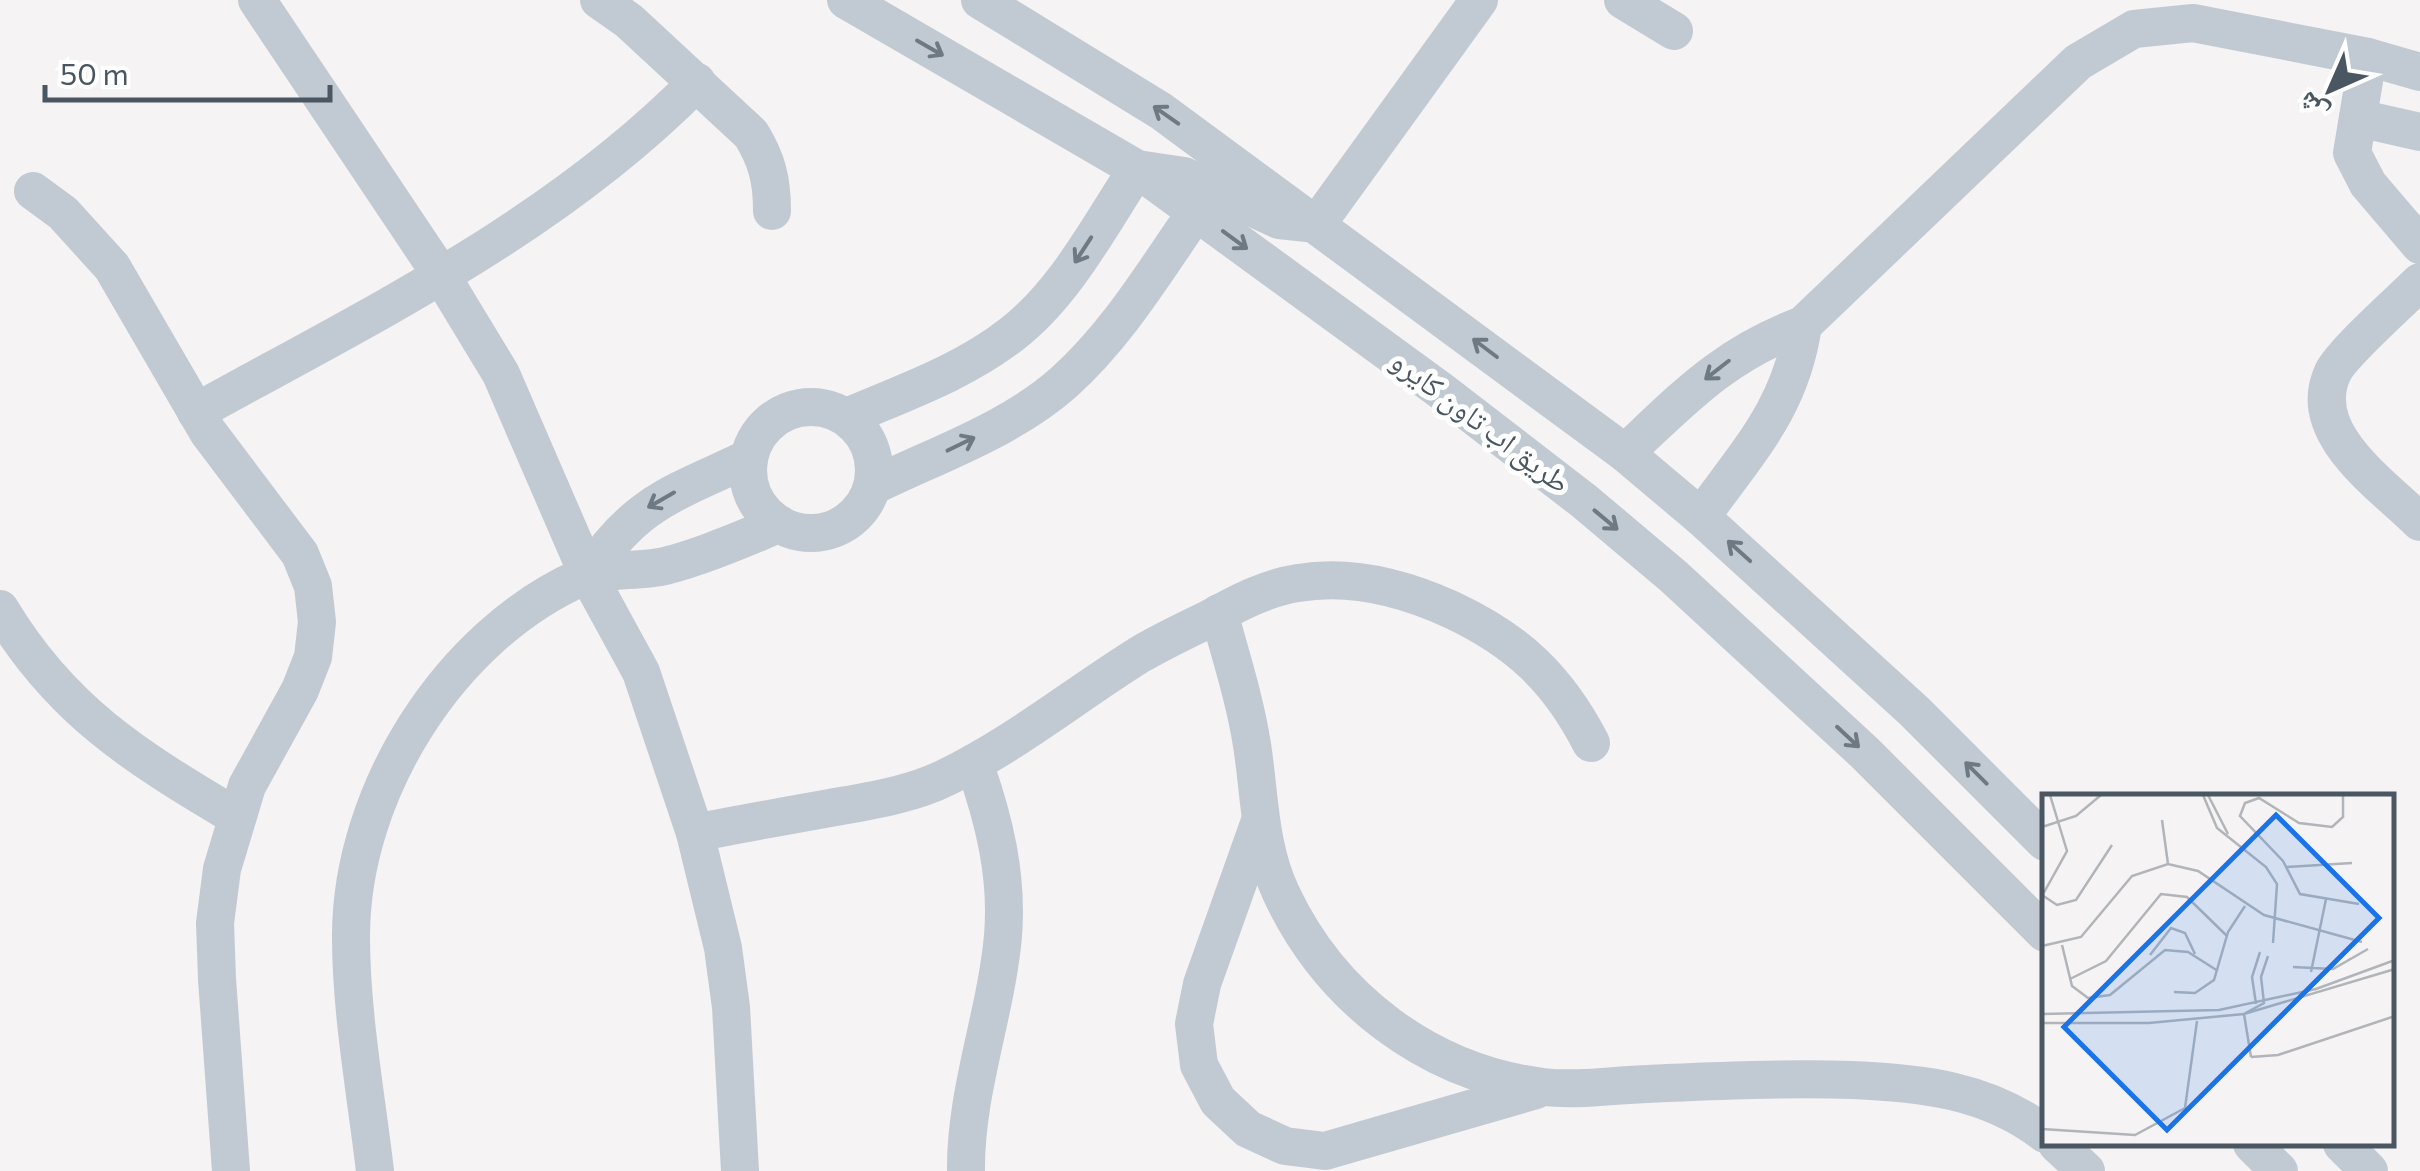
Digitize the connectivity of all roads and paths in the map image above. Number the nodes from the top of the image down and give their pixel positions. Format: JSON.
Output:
{"nodes":[{"id":1,"x":256,"y":0,"type":"edge"},
{"id":2,"x":599,"y":0,"type":"edge"},
{"id":3,"x":846,"y":0,"type":"edge"},
{"id":4,"x":980,"y":0,"type":"edge"},
{"id":5,"x":1478,"y":0,"type":"edge"},
{"id":6,"x":1623,"y":0,"type":"edge"},
{"id":7,"x":1674,"y":30,"type":"dead end"},
{"id":8,"x":2368,"y":57,"type":"junction"},
{"id":9,"x":2420,"y":72,"type":"edge"},
{"id":10,"x":697,"y":82,"type":"junction"},
{"id":11,"x":2358,"y":118,"type":"junction"},
{"id":12,"x":2420,"y":132,"type":"edge"},
{"id":13,"x":1137,"y":168,"type":"junction"},
{"id":14,"x":34,"y":191,"type":"dead end"},
{"id":15,"x":772,"y":211,"type":"dead end"},
{"id":16,"x":1196,"y":212,"type":"junction"},
{"id":17,"x":1318,"y":224,"type":"junction"},
{"id":18,"x":2420,"y":244,"type":"edge"},
{"id":19,"x":441,"y":275,"type":"junction"},
{"id":20,"x":2420,"y":282,"type":"edge"},
{"id":21,"x":1803,"y":325,"type":"junction"},
{"id":22,"x":196,"y":412,"type":"junction"},
{"id":23,"x":847,"y":417,"type":"junction"},
{"id":24,"x":1625,"y":453,"type":"junction"},
{"id":25,"x":749,"y":458,"type":"junction"},
{"id":26,"x":872,"y":486,"type":"junction"},
{"id":27,"x":1701,"y":517,"type":"junction"},
{"id":28,"x":2420,"y":522,"type":"edge"},
{"id":29,"x":780,"y":524,"type":"junction"},
{"id":30,"x":588,"y":574,"type":"junction"},
{"id":31,"x":0,"y":609,"type":"edge"},
{"id":32,"x":1219,"y":613,"type":"junction"},
{"id":33,"x":1591,"y":744,"type":"dead end"},
{"id":34,"x":974,"y":763,"type":"junction"},
{"id":35,"x":235,"y":816,"type":"junction"},
{"id":36,"x":1260,"y":821,"type":"junction"},
{"id":37,"x":696,"y":832,"type":"junction"},
{"id":38,"x":2042,"y":839,"type":"edge"},
{"id":39,"x":2042,"y":930,"type":"edge"},
{"id":40,"x":1546,"y":1087,"type":"junction"},
{"id":41,"x":2042,"y":1132,"type":"edge"},
{"id":42,"x":2060,"y":1146,"type":"edge"},
{"id":43,"x":2254,"y":1146,"type":"edge"},
{"id":44,"x":2344,"y":1146,"type":"edge"},
{"id":45,"x":231,"y":1171,"type":"edge"},
{"id":46,"x":375,"y":1171,"type":"edge"},
{"id":47,"x":740,"y":1171,"type":"edge"},
{"id":48,"x":966,"y":1171,"type":"edge"},
{"id":49,"x":2086,"y":1171,"type":"edge"},
{"id":50,"x":2279,"y":1171,"type":"edge"},
{"id":51,"x":2369,"y":1171,"type":"edge"}],
"edges":[{"from":1,"to":19,"type":"street"},
{"from":2,"to":10,"type":"street"},
{"from":3,"to":13,"type":"street","name":"طريق اب تاون كايرو","one_way":true},
{"from":17,"to":4,"type":"street","name":"طريق اب تاون كايرو","one_way":true},
{"from":5,"to":17,"type":"street"},
{"from":6,"to":7,"type":"street"},
{"from":8,"to":9,"type":"street"},
{"from":8,"to":11,"type":"street"},
{"from":8,"to":21,"type":"street"},
{"from":10,"to":15,"type":"street"},
{"from":10,"to":19,"type":"street"},
{"from":11,"to":12,"type":"street"},
{"from":11,"to":18,"type":"street"},
{"from":13,"to":16,"type":"street","name":"طريق اب تاون كايرو"},
{"from":13,"to":17,"type":"street"},
{"from":13,"to":23,"type":"street","one_way":true},
{"from":14,"to":22,"type":"street"},
{"from":26,"to":16,"type":"street","one_way":true},
{"from":16,"to":39,"type":"street","name":"طريق اب تاون كايرو","one_way":true},
{"from":24,"to":17,"type":"street","name":"طريق اب تاون كايرو","one_way":true},
{"from":19,"to":22,"type":"street"},
{"from":19,"to":30,"type":"street"},
{"from":20,"to":28,"type":"street"},
{"from":21,"to":24,"type":"street","one_way":true},
{"from":21,"to":27,"type":"street"},
{"from":22,"to":35,"type":"street"},
{"from":23,"to":25,"type":"street"},
{"from":23,"to":26,"type":"street"},
{"from":24,"to":27,"type":"street","name":"طريق اب تاون كايرو"},
{"from":25,"to":29,"type":"street"},
{"from":25,"to":30,"type":"street","one_way":true},
{"from":26,"to":29,"type":"street"},
{"from":38,"to":27,"type":"street","name":"طريق اب تاون كايرو","one_way":true},
{"from":29,"to":30,"type":"street"},
{"from":30,"to":37,"type":"street"},
{"from":30,"to":46,"type":"street"},
{"from":31,"to":35,"type":"street"},
{"from":32,"to":33,"type":"street"},
{"from":32,"to":34,"type":"street"},
{"from":32,"to":36,"type":"street"},
{"from":34,"to":37,"type":"street"},
{"from":34,"to":48,"type":"street"},
{"from":35,"to":45,"type":"street"},
{"from":36,"to":40,"type":"street"},
{"from":36,"to":40,"type":"street"},
{"from":37,"to":47,"type":"street"},
{"from":40,"to":41,"type":"street"},
{"from":42,"to":49,"type":"street"},
{"from":43,"to":50,"type":"street"},
{"from":44,"to":51,"type":"street"}]}
